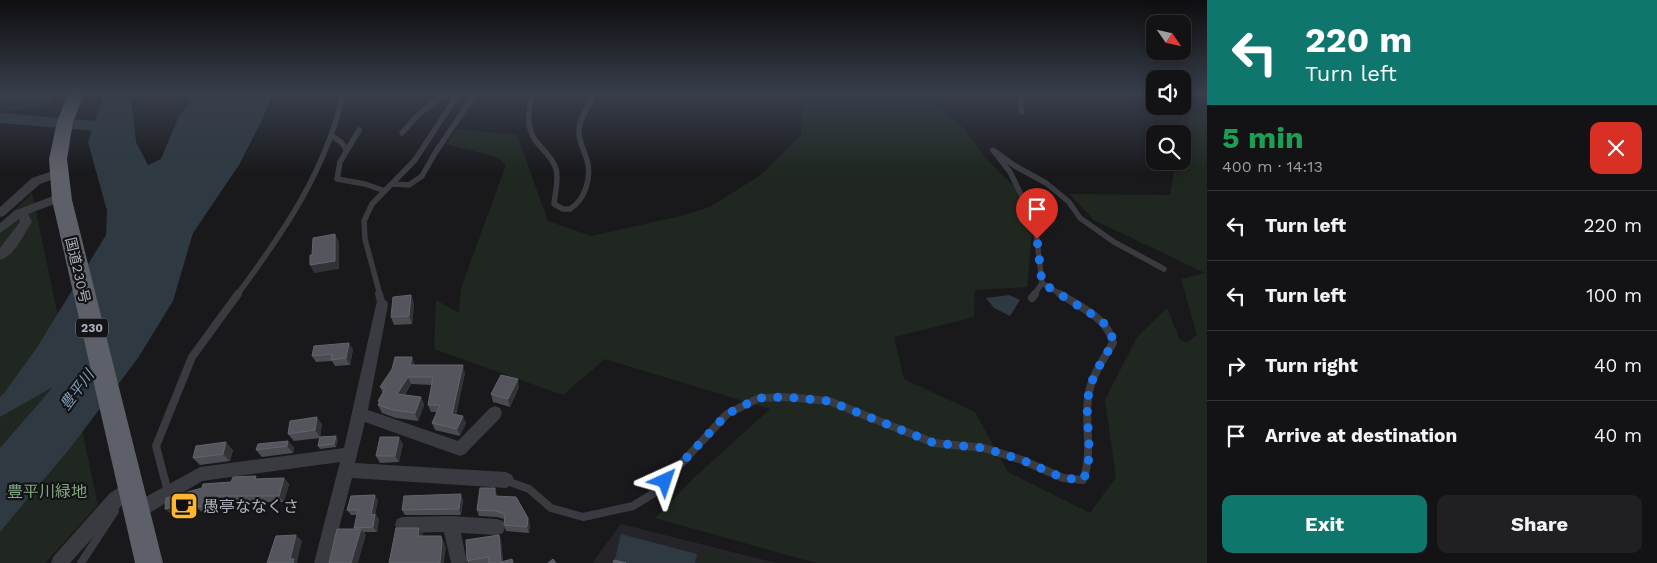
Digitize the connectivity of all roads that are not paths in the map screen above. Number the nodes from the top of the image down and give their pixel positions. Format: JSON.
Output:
{"nodes":[{"id":1,"x":67,"y":120,"type":"edge"},
{"id":2,"x":336,"y":120,"type":"edge"},
{"id":3,"x":413,"y":120,"type":"edge"},
{"id":4,"x":441,"y":120,"type":"edge"},
{"id":5,"x":457,"y":120,"type":"edge"},
{"id":6,"x":528,"y":120,"type":"edge"},
{"id":7,"x":583,"y":120,"type":"edge"},
{"id":8,"x":359,"y":130,"type":"dead end"},
{"id":9,"x":402,"y":133,"type":"dead end"},
{"id":10,"x":332,"y":136,"type":"junction"},
{"id":11,"x":346,"y":149,"type":"junction"},
{"id":12,"x":58,"y":174,"type":"junction"},
{"id":13,"x":393,"y":184,"type":"junction"},
{"id":14,"x":385,"y":191,"type":"junction"},
{"id":15,"x":62,"y":200,"type":"junction"},
{"id":16,"x":22,"y":212,"type":"junction"},
{"id":17,"x":0,"y":213,"type":"edge"},
{"id":18,"x":0,"y":229,"type":"edge"},
{"id":19,"x":0,"y":256,"type":"edge"},
{"id":20,"x":1164,"y":269,"type":"dead end"},
{"id":21,"x":1042,"y":283,"type":"junction"},
{"id":22,"x":1032,"y":298,"type":"dead end"},
{"id":23,"x":382,"y":305,"type":"joint"},
{"id":24,"x":494,"y":413,"type":"dead end"},
{"id":25,"x":360,"y":414,"type":"junction"},
{"id":26,"x":350,"y":454,"type":"junction"},
{"id":27,"x":346,"y":470,"type":"junction"},
{"id":28,"x":506,"y":480,"type":"joint"},
{"id":29,"x":168,"y":492,"type":"junction"},
{"id":30,"x":134,"y":499,"type":"junction"},
{"id":31,"x":451,"y":524,"type":"junction"},
{"id":32,"x":403,"y":525,"type":"dead end"},
{"id":33,"x":497,"y":526,"type":"dead end"},
{"id":34,"x":59,"y":563,"type":"edge"},
{"id":35,"x":81,"y":563,"type":"edge"},
{"id":36,"x":149,"y":563,"type":"edge"},
{"id":37,"x":322,"y":563,"type":"edge"},
{"id":38,"x":459,"y":563,"type":"edge"}],
"edges":[{"from":1,"to":12,"type":"highway","name":"国道230号","number":"230"},
{"from":2,"to":10,"type":"lane"},
{"from":3,"to":9,"type":"lane"},
{"from":4,"to":13,"type":"lane"},
{"from":5,"to":13,"type":"lane"},
{"from":6,"to":7,"type":"lane"},
{"from":8,"to":11,"type":"lane"},
{"from":10,"to":11,"type":"lane"},
{"from":10,"to":29,"type":"lane"},
{"from":11,"to":14,"type":"lane"},
{"from":12,"to":15,"type":"highway","name":"国道230号","number":"230"},
{"from":12,"to":17,"type":"street"},
{"from":13,"to":14,"type":"lane"},
{"from":14,"to":23,"type":"lane"},
{"from":15,"to":16,"type":"street"},
{"from":15,"to":30,"type":"highway","name":"国道230号","number":"230"},
{"from":16,"to":18,"type":"street"},
{"from":16,"to":19,"type":"street"},
{"from":20,"to":21,"type":"lane"},
{"from":21,"to":22,"type":"lane"},
{"from":21,"to":28,"type":"lane"},
{"from":23,"to":25,"type":"street"},
{"from":24,"to":25,"type":"street"},
{"from":25,"to":26,"type":"street"},
{"from":26,"to":27,"type":"street"},
{"from":26,"to":29,"type":"street"},
{"from":27,"to":28,"type":"street"},
{"from":27,"to":37,"type":"street"},
{"from":29,"to":30,"type":"street"},
{"from":30,"to":34,"type":"street"},
{"from":30,"to":35,"type":"lane"},
{"from":30,"to":36,"type":"highway","name":"国道230号","number":"230"},
{"from":31,"to":32,"type":"street"},
{"from":31,"to":33,"type":"street"},
{"from":31,"to":38,"type":"street"}]}
